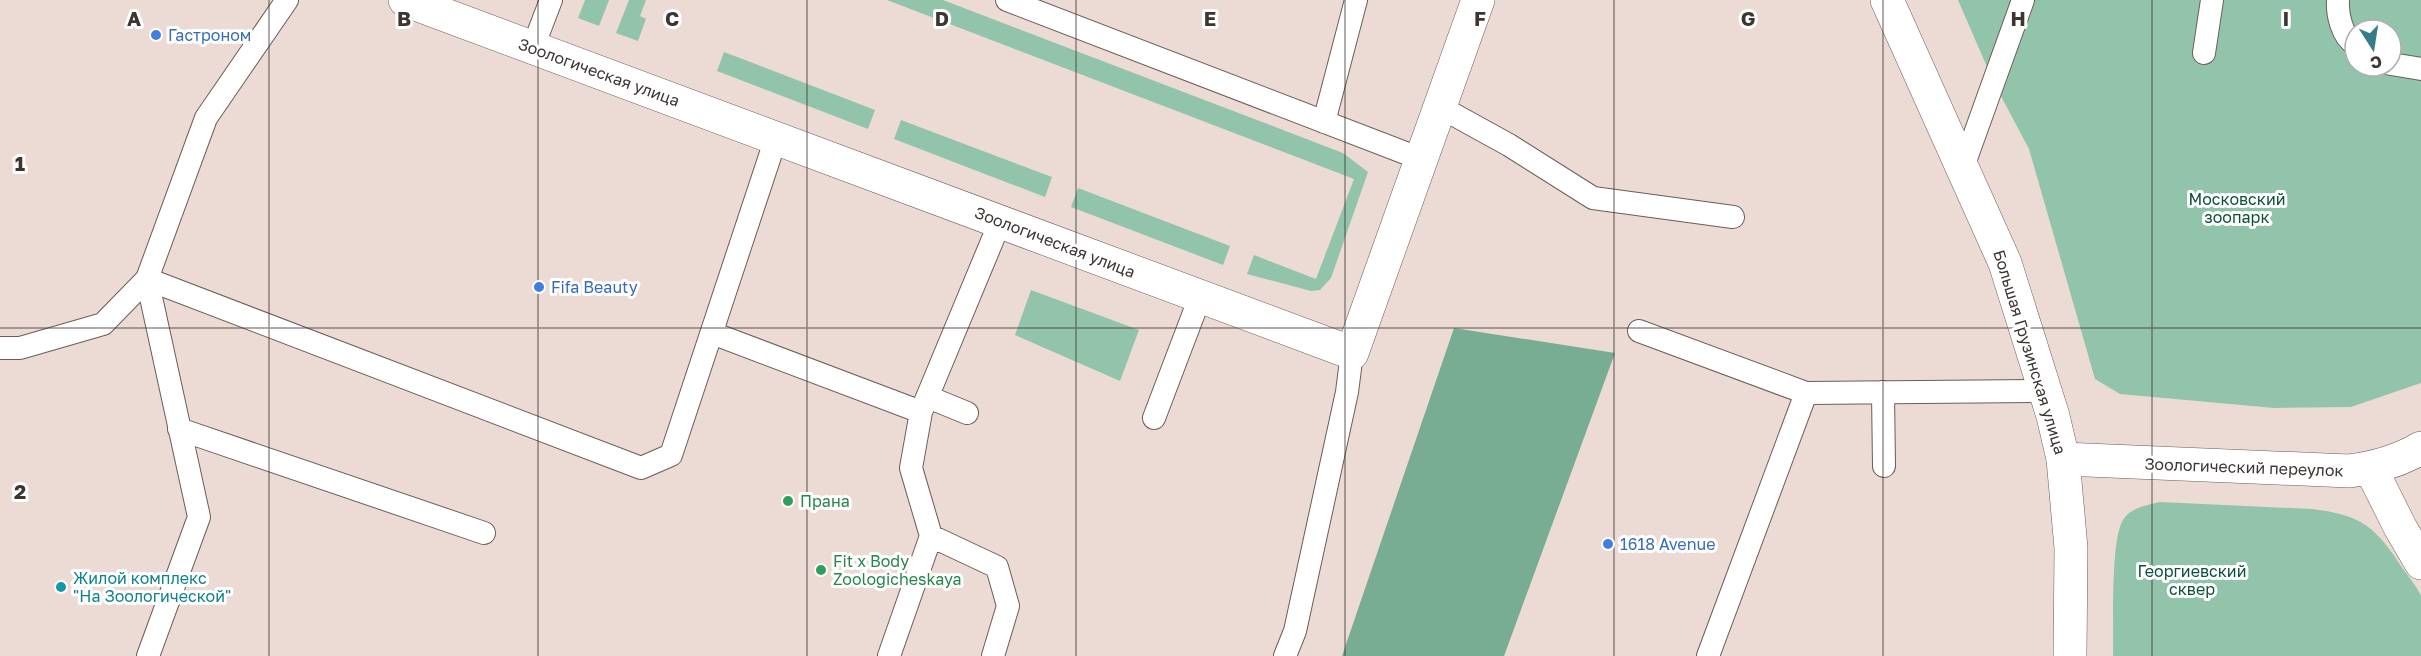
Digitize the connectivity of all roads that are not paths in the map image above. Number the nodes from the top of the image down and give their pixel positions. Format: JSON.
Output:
{"nodes":[{"id":1,"x":287,"y":0,"type":"edge"},
{"id":2,"x":405,"y":0,"type":"edge"},
{"id":3,"x":551,"y":0,"type":"edge"},
{"id":4,"x":1007,"y":0,"type":"edge"},
{"id":5,"x":1356,"y":0,"type":"edge"},
{"id":6,"x":1478,"y":0,"type":"edge"},
{"id":7,"x":1887,"y":0,"type":"edge"},
{"id":8,"x":2023,"y":0,"type":"edge"},
{"id":9,"x":2212,"y":0,"type":"edge"},
{"id":10,"x":2338,"y":0,"type":"edge"},
{"id":11,"x":2343,"y":25,"type":"edge"},
{"id":12,"x":533,"y":47,"type":"junction"},
{"id":13,"x":2204,"y":53,"type":"dead end"},
{"id":14,"x":2403,"y":66,"type":"edge"},
{"id":15,"x":2421,"y":69,"type":"edge"},
{"id":16,"x":1440,"y":107,"type":"junction"},
{"id":17,"x":1324,"y":122,"type":"junction"},
{"id":18,"x":776,"y":138,"type":"junction"},
{"id":19,"x":1421,"y":159,"type":"junction"},
{"id":20,"x":1964,"y":167,"type":"junction"},
{"id":21,"x":1733,"y":217,"type":"dead end"},
{"id":22,"x":1000,"y":222,"type":"junction"},
{"id":23,"x":147,"y":279,"type":"junction"},
{"id":24,"x":1200,"y":297,"type":"junction"},
{"id":25,"x":1639,"y":331,"type":"dead end"},
{"id":26,"x":712,"y":333,"type":"junction"},
{"id":27,"x":0,"y":348,"type":"edge"},
{"id":28,"x":1352,"y":354,"type":"junction"},
{"id":29,"x":2045,"y":391,"type":"junction"},
{"id":30,"x":1883,"y":392,"type":"junction"},
{"id":31,"x":1806,"y":393,"type":"junction"},
{"id":32,"x":925,"y":405,"type":"junction"},
{"id":33,"x":967,"y":413,"type":"dead end"},
{"id":34,"x":1154,"y":418,"type":"dead end"},
{"id":35,"x":179,"y":429,"type":"junction"},
{"id":36,"x":2421,"y":448,"type":"edge"},
{"id":37,"x":2063,"y":459,"type":"junction"},
{"id":38,"x":1884,"y":465,"type":"dead end"},
{"id":39,"x":2371,"y":469,"type":"junction"},
{"id":40,"x":484,"y":533,"type":"dead end"},
{"id":41,"x":931,"y":536,"type":"junction"},
{"id":42,"x":2421,"y":563,"type":"edge"},
{"id":43,"x":148,"y":656,"type":"edge"},
{"id":44,"x":889,"y":656,"type":"edge"},
{"id":45,"x":993,"y":656,"type":"edge"},
{"id":46,"x":1285,"y":656,"type":"edge"},
{"id":47,"x":1708,"y":656,"type":"edge"},
{"id":48,"x":2070,"y":656,"type":"edge"}],
"edges":[{"from":1,"to":23,"type":"lane"},
{"from":2,"to":12,"type":"street","name":"Зоологическая улица"},
{"from":3,"to":12,"type":"lane"},
{"from":4,"to":17,"type":"lane"},
{"from":5,"to":17,"type":"lane"},
{"from":6,"to":16,"type":"street"},
{"from":7,"to":20,"type":"street","name":"Большая Грузинская улица"},
{"from":8,"to":20,"type":"lane"},
{"from":9,"to":13,"type":"lane"},
{"from":10,"to":11,"type":"lane"},
{"from":12,"to":18,"type":"street","name":"Зоологическая улица"},
{"from":14,"to":15,"type":"lane"},
{"from":16,"to":19,"type":"street"},
{"from":16,"to":21,"type":"lane"},
{"from":17,"to":19,"type":"lane"},
{"from":18,"to":22,"type":"street","name":"Зоологическая улица"},
{"from":18,"to":26,"type":"lane"},
{"from":19,"to":28,"type":"street"},
{"from":20,"to":29,"type":"street","name":"Большая Грузинская улица"},
{"from":22,"to":24,"type":"street","name":"Зоологическая улица"},
{"from":22,"to":32,"type":"lane"},
{"from":23,"to":26,"type":"lane"},
{"from":23,"to":27,"type":"lane"},
{"from":23,"to":35,"type":"lane"},
{"from":24,"to":28,"type":"street","name":"Зоологическая улица"},
{"from":24,"to":34,"type":"lane"},
{"from":25,"to":31,"type":"lane"},
{"from":26,"to":32,"type":"lane"},
{"from":28,"to":46,"type":"lane"},
{"from":29,"to":30,"type":"lane"},
{"from":29,"to":37,"type":"street","name":"Большая Грузинская улица"},
{"from":30,"to":31,"type":"lane"},
{"from":30,"to":38,"type":"lane"},
{"from":31,"to":47,"type":"lane"},
{"from":32,"to":33,"type":"lane"},
{"from":32,"to":41,"type":"lane"},
{"from":35,"to":40,"type":"lane"},
{"from":35,"to":43,"type":"lane"},
{"from":36,"to":39,"type":"street","name":"Зоологический переулок"},
{"from":37,"to":39,"type":"street","name":"Зоологический переулок"},
{"from":37,"to":48,"type":"street","name":"Большая Грузинская улица"},
{"from":39,"to":42,"type":"street"},
{"from":41,"to":44,"type":"lane"},
{"from":41,"to":45,"type":"lane"}]}
